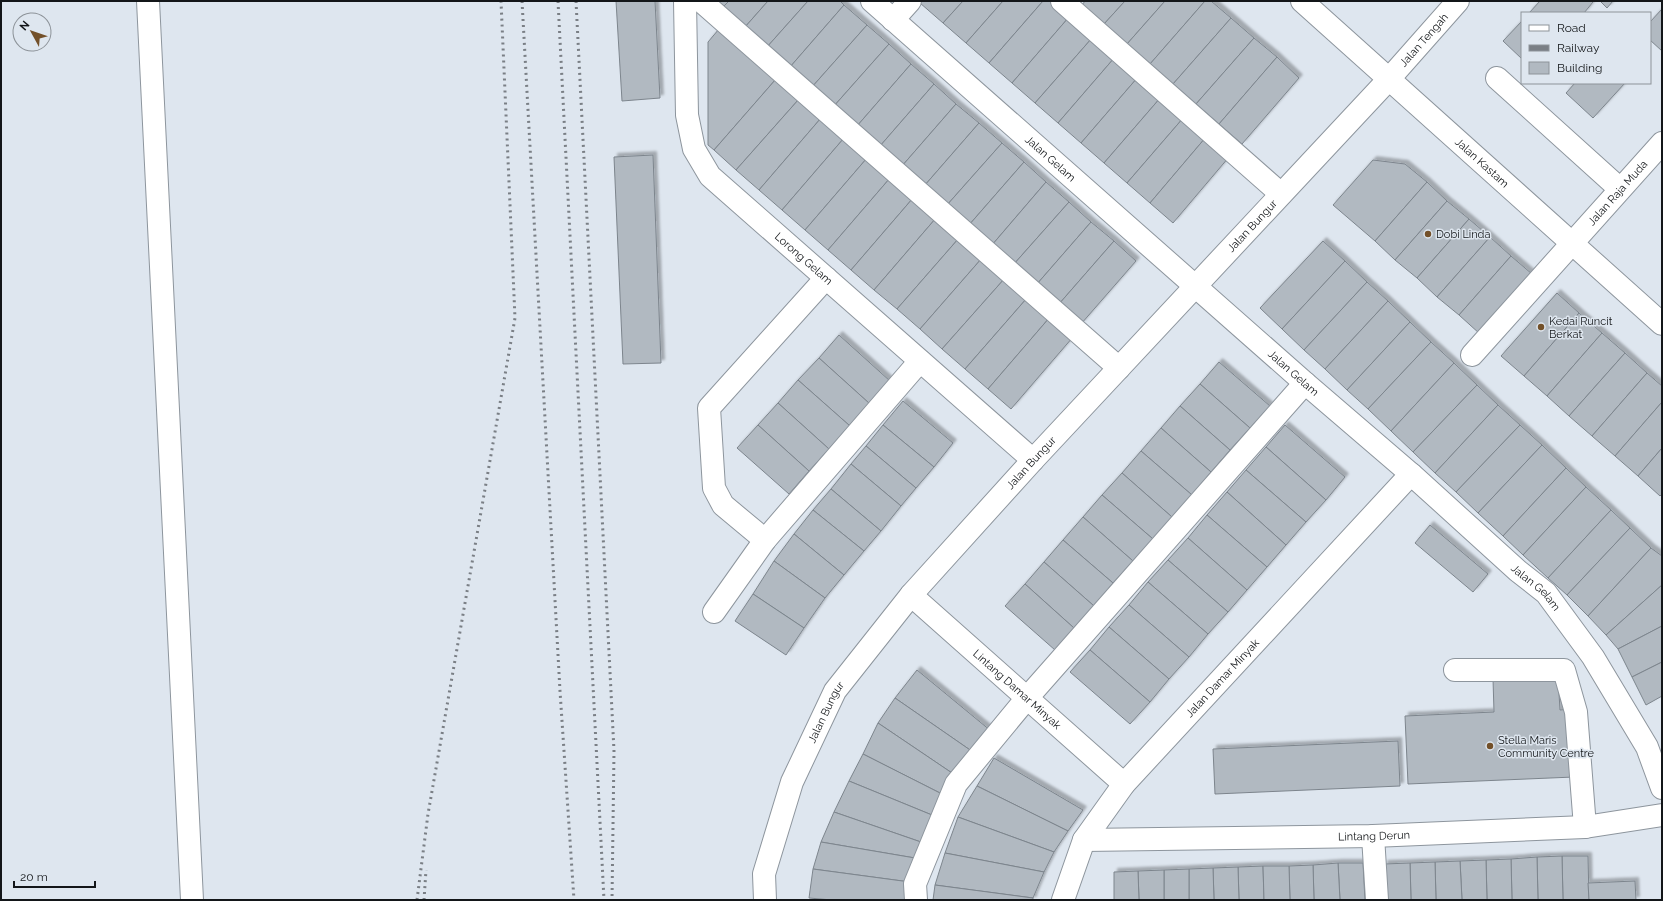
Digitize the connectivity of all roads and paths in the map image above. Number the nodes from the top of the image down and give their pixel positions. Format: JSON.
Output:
{"nodes":[{"id":1,"x":148,"y":1,"type":"edge"},
{"id":2,"x":685,"y":1,"type":"edge"},
{"id":3,"x":701,"y":1,"type":"edge"},
{"id":4,"x":872,"y":1,"type":"edge"},
{"id":5,"x":910,"y":1,"type":"edge"},
{"id":6,"x":1062,"y":1,"type":"edge"},
{"id":7,"x":1302,"y":1,"type":"edge"},
{"id":8,"x":1458,"y":1,"type":"edge"},
{"id":9,"x":893,"y":20,"type":"junction"},
{"id":10,"x":1497,"y":78,"type":"dead end"},
{"id":11,"x":1389,"y":79,"type":"junction"},
{"id":12,"x":1662,"y":142,"type":"edge"},
{"id":13,"x":1620,"y":189,"type":"junction"},
{"id":14,"x":1281,"y":194,"type":"junction"},
{"id":15,"x":1572,"y":243,"type":"junction"},
{"id":16,"x":826,"y":278,"type":"junction"},
{"id":17,"x":1195,"y":286,"type":"junction"},
{"id":18,"x":1662,"y":324,"type":"edge"},
{"id":19,"x":1472,"y":355,"type":"dead end"},
{"id":20,"x":920,"y":361,"type":"junction"},
{"id":21,"x":1119,"y":368,"type":"junction"},
{"id":22,"x":1305,"y":383,"type":"junction"},
{"id":23,"x":1032,"y":460,"type":"junction"},
{"id":24,"x":1411,"y":474,"type":"junction"},
{"id":25,"x":765,"y":540,"type":"junction"},
{"id":26,"x":911,"y":595,"type":"junction"},
{"id":27,"x":714,"y":612,"type":"dead end"},
{"id":28,"x":1455,"y":670,"type":"dead end"},
{"id":29,"x":1027,"y":698,"type":"junction"},
{"id":30,"x":1654,"y":743,"type":"edge"},
{"id":31,"x":1124,"y":784,"type":"junction"},
{"id":32,"x":1662,"y":788,"type":"edge"},
{"id":33,"x":1662,"y":815,"type":"edge"},
{"id":34,"x":1585,"y":827,"type":"junction"},
{"id":35,"x":1373,"y":836,"type":"junction"},
{"id":36,"x":1084,"y":840,"type":"junction"},
{"id":37,"x":192,"y":900,"type":"edge"},
{"id":38,"x":764,"y":900,"type":"edge"},
{"id":39,"x":916,"y":900,"type":"edge"},
{"id":40,"x":1063,"y":900,"type":"edge"},
{"id":41,"x":1377,"y":900,"type":"edge"}],
"edges":[{"from":1,"to":37,"type":"street"},
{"from":2,"to":16,"type":"street","name":"Lorong Gelam"},
{"from":3,"to":21,"type":"street"},
{"from":4,"to":9,"type":"street","name":"Jalan Gelam"},
{"from":5,"to":9,"type":"street"},
{"from":6,"to":14,"type":"street"},
{"from":7,"to":11,"type":"street","name":"Jalan Kastam"},
{"from":8,"to":11,"type":"street","name":"Jalan Tengah"},
{"from":9,"to":17,"type":"street","name":"Jalan Gelam"},
{"from":10,"to":13,"type":"street"},
{"from":11,"to":14,"type":"street","name":"Jalan Bungur"},
{"from":11,"to":15,"type":"street","name":"Jalan Kastam"},
{"from":12,"to":13,"type":"street","name":"Jalan Raja Muda"},
{"from":13,"to":15,"type":"street","name":"Jalan Raja Muda"},
{"from":14,"to":17,"type":"street","name":"Jalan Bungur"},
{"from":15,"to":18,"type":"street","name":"Jalan Kastam"},
{"from":15,"to":19,"type":"street","name":"Jalan Raja Muda"},
{"from":16,"to":20,"type":"street","name":"Lorong Gelam"},
{"from":16,"to":25,"type":"street"},
{"from":17,"to":21,"type":"street","name":"Jalan Bungur"},
{"from":17,"to":22,"type":"street","name":"Jalan Gelam"},
{"from":20,"to":23,"type":"street","name":"Lorong Gelam"},
{"from":20,"to":25,"type":"street"},
{"from":21,"to":23,"type":"street","name":"Jalan Bungur"},
{"from":22,"to":24,"type":"street","name":"Jalan Gelam"},
{"from":22,"to":29,"type":"street"},
{"from":23,"to":26,"type":"street","name":"Jalan Bungur"},
{"from":24,"to":30,"type":"street","name":"Jalan Gelam"},
{"from":24,"to":31,"type":"street","name":"Jalan Damar Minyak"},
{"from":25,"to":27,"type":"street"},
{"from":26,"to":29,"type":"street","name":"Lintang Damar Minyak"},
{"from":26,"to":38,"type":"street","name":"Jalan Bungur"},
{"from":28,"to":34,"type":"street"},
{"from":29,"to":31,"type":"street","name":"Lintang Damar Minyak"},
{"from":29,"to":39,"type":"street"},
{"from":30,"to":32,"type":"street","name":"Jalan Gelam"},
{"from":31,"to":36,"type":"street","name":"Jalan Damar Minyak"},
{"from":33,"to":34,"type":"street","name":"Lintang Derun"},
{"from":34,"to":35,"type":"street","name":"Lintang Derun"},
{"from":35,"to":36,"type":"street","name":"Lintang Derun"},
{"from":35,"to":41,"type":"street"},
{"from":36,"to":40,"type":"street","name":"Jalan Damar Minyak"}]}
